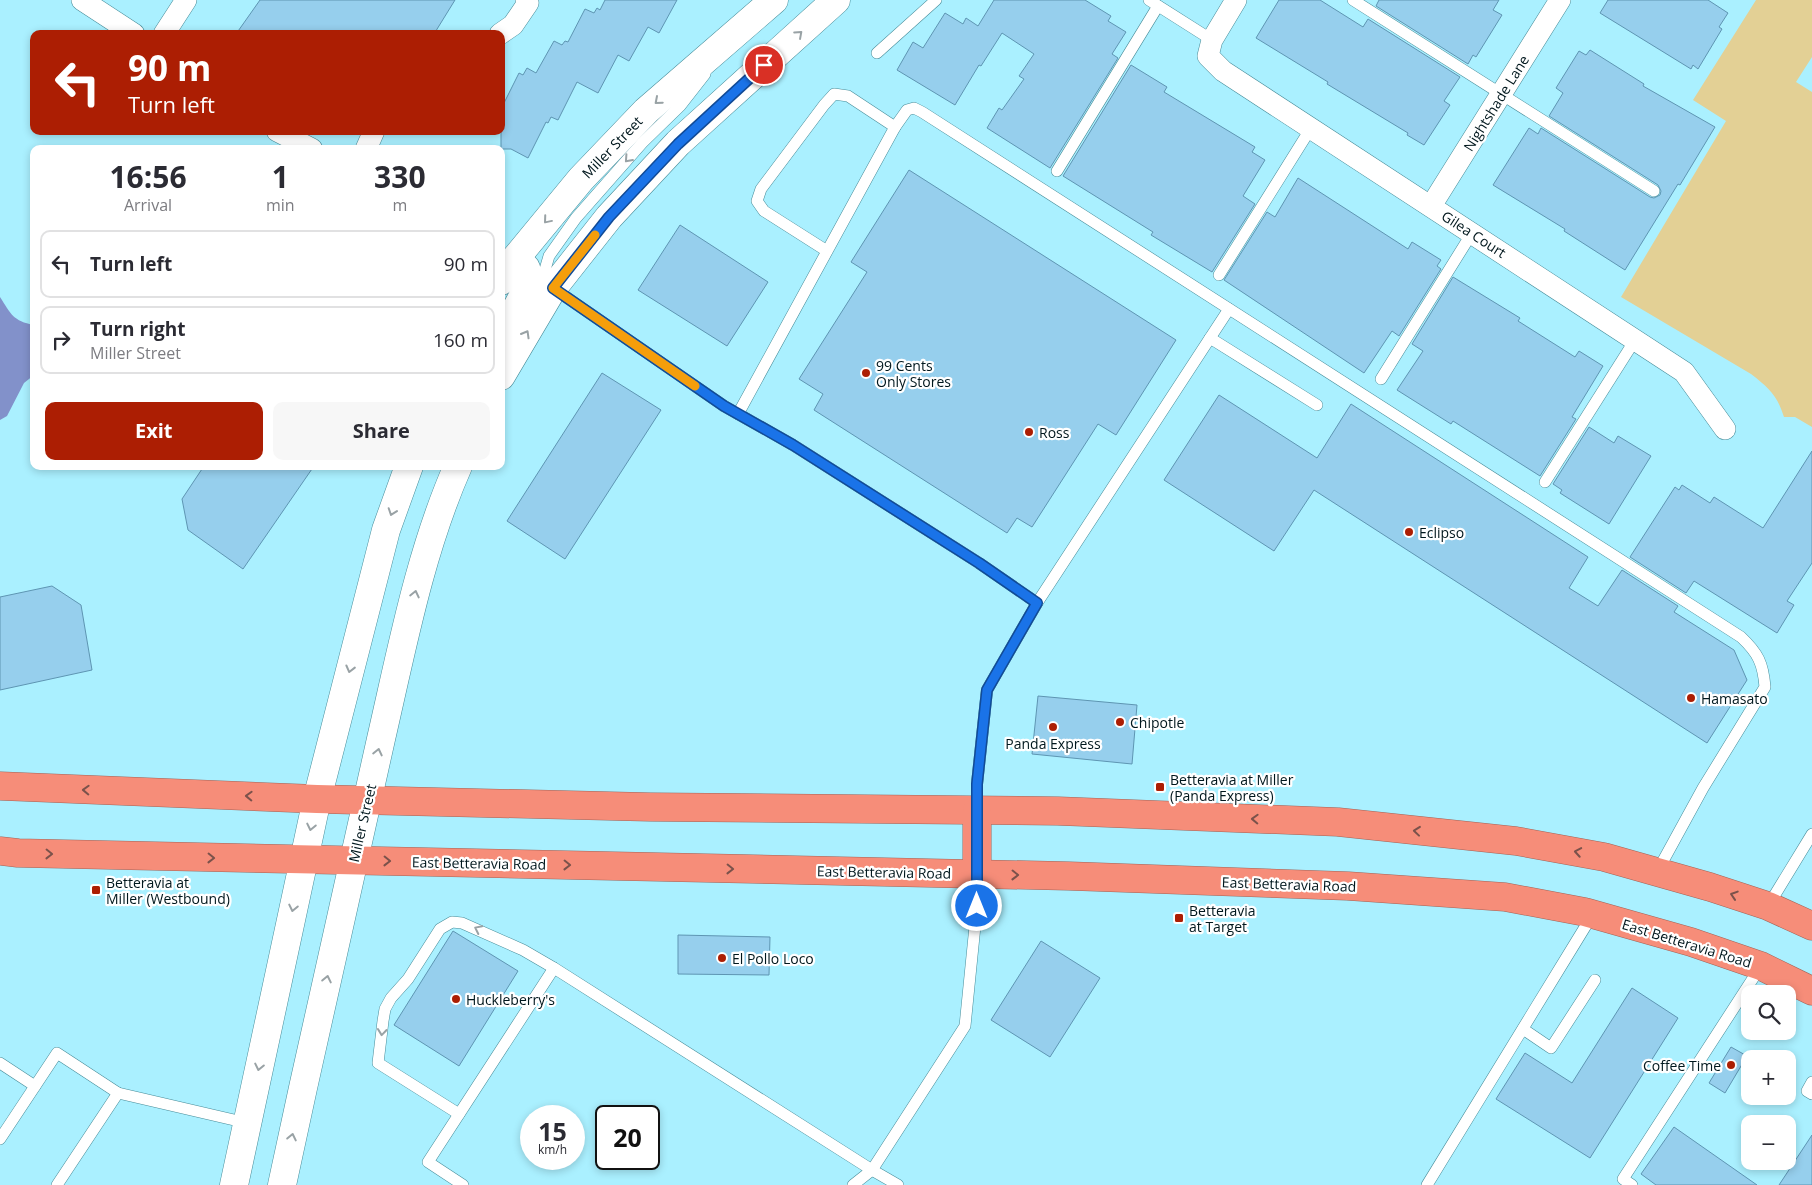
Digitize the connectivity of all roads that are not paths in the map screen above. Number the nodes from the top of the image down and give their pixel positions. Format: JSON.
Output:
{"nodes":[{"id":1,"x":82,"y":0,"type":"edge"},
{"id":2,"x":186,"y":0,"type":"edge"},
{"id":3,"x":774,"y":0,"type":"edge"},
{"id":4,"x":836,"y":0,"type":"edge"},
{"id":5,"x":936,"y":0,"type":"edge"},
{"id":6,"x":1236,"y":0,"type":"edge"},
{"id":7,"x":1353,"y":0,"type":"edge"},
{"id":8,"x":1560,"y":0,"type":"edge"},
{"id":9,"x":527,"y":2,"type":"edge"},
{"id":10,"x":1153,"y":3,"type":"edge"},
{"id":11,"x":128,"y":30,"type":"edge"},
{"id":12,"x":167,"y":30,"type":"edge"},
{"id":13,"x":740,"y":30,"type":"junction"},
{"id":14,"x":505,"y":31,"type":"edge"},
{"id":15,"x":1210,"y":48,"type":"junction"},
{"id":16,"x":877,"y":53,"type":"dead end"},
{"id":17,"x":1502,"y":94,"type":"junction"},
{"id":18,"x":895,"y":128,"type":"junction"},
{"id":19,"x":1311,"y":128,"type":"junction"},
{"id":20,"x":285,"y":135,"type":"edge"},
{"id":21,"x":304,"y":145,"type":"edge"},
{"id":22,"x":1057,"y":171,"type":"dead end"},
{"id":23,"x":1654,"y":191,"type":"dead end"},
{"id":24,"x":1431,"y":206,"type":"junction"},
{"id":25,"x":1472,"y":233,"type":"junction"},
{"id":26,"x":827,"y":251,"type":"junction"},
{"id":27,"x":506,"y":263,"type":"edge"},
{"id":28,"x":1219,"y":275,"type":"dead end"},
{"id":29,"x":553,"y":288,"type":"junction"},
{"id":30,"x":1229,"y":308,"type":"junction"},
{"id":31,"x":505,"y":330,"type":"edge"},
{"id":32,"x":1210,"y":338,"type":"junction"},
{"id":33,"x":1634,"y":340,"type":"junction"},
{"id":34,"x":505,"y":369,"type":"edge"},
{"id":35,"x":1381,"y":379,"type":"dead end"},
{"id":36,"x":1317,"y":406,"type":"dead end"},
{"id":37,"x":738,"y":414,"type":"junction"},
{"id":38,"x":1725,"y":428,"type":"dead end"},
{"id":39,"x":407,"y":470,"type":"edge"},
{"id":40,"x":453,"y":472,"type":"edge"},
{"id":41,"x":1545,"y":482,"type":"dead end"},
{"id":42,"x":1037,"y":603,"type":"junction"},
{"id":43,"x":0,"y":786,"type":"edge"},
{"id":44,"x":317,"y":799,"type":"junction"},
{"id":45,"x":367,"y":800,"type":"junction"},
{"id":46,"x":977,"y":811,"type":"junction"},
{"id":47,"x":1812,"y":834,"type":"edge"},
{"id":48,"x":0,"y":851,"type":"edge"},
{"id":49,"x":304,"y":860,"type":"junction"},
{"id":50,"x":354,"y":861,"type":"junction"},
{"id":51,"x":1658,"y":872,"type":"junction"},
{"id":52,"x":977,"y":874,"type":"junction"},
{"id":53,"x":1768,"y":906,"type":"junction"},
{"id":54,"x":1593,"y":914,"type":"junction"},
{"id":55,"x":1812,"y":926,"type":"edge"},
{"id":56,"x":1761,"y":966,"type":"junction"},
{"id":57,"x":554,"y":968,"type":"junction"},
{"id":58,"x":1595,"y":980,"type":"dead end"},
{"id":59,"x":1812,"y":990,"type":"edge"},
{"id":60,"x":1522,"y":1029,"type":"junction"},
{"id":61,"x":0,"y":1063,"type":"edge"},
{"id":62,"x":1812,"y":1082,"type":"edge"},
{"id":63,"x":35,"y":1086,"type":"junction"},
{"id":64,"x":118,"y":1092,"type":"junction"},
{"id":65,"x":1812,"y":1094,"type":"edge"},
{"id":66,"x":459,"y":1114,"type":"junction"},
{"id":67,"x":247,"y":1123,"type":"junction"},
{"id":68,"x":0,"y":1139,"type":"edge"},
{"id":69,"x":872,"y":1170,"type":"junction"},
{"id":70,"x":57,"y":1185,"type":"edge"},
{"id":71,"x":234,"y":1185,"type":"edge"},
{"id":72,"x":282,"y":1185,"type":"edge"},
{"id":73,"x":463,"y":1185,"type":"edge"},
{"id":74,"x":853,"y":1185,"type":"edge"},
{"id":75,"x":898,"y":1185,"type":"edge"},
{"id":76,"x":1426,"y":1185,"type":"edge"},
{"id":77,"x":1632,"y":1185,"type":"edge"}],
"edges":[{"from":1,"to":11,"type":"street"},
{"from":2,"to":12,"type":"street"},
{"from":3,"to":13,"type":"street","name":"Miller Street"},
{"from":29,"to":4,"type":"street","one_way":true},
{"from":5,"to":16,"type":"lane"},
{"from":6,"to":15,"type":"street"},
{"from":7,"to":17,"type":"lane"},
{"from":8,"to":17,"type":"street","name":"Nightshade Lane"},
{"from":9,"to":14,"type":"street"},
{"from":10,"to":15,"type":"lane"},
{"from":10,"to":22,"type":"lane"},
{"from":13,"to":27,"type":"street","name":"Miller Street","one_way":true},
{"from":13,"to":29,"type":"lane","name":"Miller Street","one_way":true},
{"from":15,"to":19,"type":"street","name":"Gilea Court"},
{"from":17,"to":23,"type":"lane"},
{"from":17,"to":24,"type":"street","name":"Nightshade Lane"},
{"from":18,"to":26,"type":"lane"},
{"from":18,"to":26,"type":"lane"},
{"from":18,"to":30,"type":"lane"},
{"from":19,"to":24,"type":"street","name":"Gilea Court"},
{"from":19,"to":28,"type":"lane"},
{"from":20,"to":21,"type":"street"},
{"from":24,"to":25,"type":"street","name":"Gilea Court"},
{"from":25,"to":33,"type":"street","name":"Gilea Court"},
{"from":25,"to":35,"type":"lane"},
{"from":26,"to":37,"type":"lane"},
{"from":27,"to":31,"type":"street"},
{"from":34,"to":29,"type":"street","one_way":true},
{"from":29,"to":37,"type":"lane"},
{"from":30,"to":32,"type":"lane"},
{"from":30,"to":51,"type":"lane"},
{"from":32,"to":36,"type":"lane"},
{"from":32,"to":42,"type":"lane"},
{"from":33,"to":38,"type":"street","name":"Gilea Court"},
{"from":33,"to":41,"type":"lane"},
{"from":37,"to":42,"type":"lane"},
{"from":39,"to":44,"type":"street","one_way":true},
{"from":45,"to":40,"type":"street","name":"Miller Street","one_way":true},
{"from":42,"to":46,"type":"lane"},
{"from":44,"to":43,"type":"highway","one_way":true},
{"from":44,"to":45,"type":"highway"},
{"from":44,"to":49,"type":"street","one_way":true},
{"from":45,"to":46,"type":"highway"},
{"from":45,"to":50,"type":"street","name":"Miller Street"},
{"from":51,"to":46,"type":"highway","one_way":true},
{"from":46,"to":52,"type":"highway"},
{"from":47,"to":53,"type":"lane"},
{"from":48,"to":49,"type":"highway","name":"East Betteravia Road","one_way":true},
{"from":49,"to":50,"type":"highway","name":"East Betteravia Road"},
{"from":49,"to":67,"type":"street","one_way":true},
{"from":50,"to":52,"type":"highway","name":"East Betteravia Road","one_way":true},
{"from":72,"to":50,"type":"street","name":"Miller Street","one_way":true},
{"from":53,"to":51,"type":"highway","one_way":true},
{"from":52,"to":54,"type":"highway","name":"East Betteravia Road","one_way":true},
{"from":52,"to":69,"type":"lane"},
{"from":53,"to":55,"type":"highway"},
{"from":54,"to":56,"type":"highway","name":"East Betteravia Road"},
{"from":54,"to":60,"type":"lane"},
{"from":56,"to":59,"type":"highway","name":"East Betteravia Road"},
{"from":56,"to":77,"type":"lane"},
{"from":57,"to":66,"type":"lane"},
{"from":57,"to":66,"type":"lane","one_way":true},
{"from":57,"to":69,"type":"lane"},
{"from":58,"to":60,"type":"lane"},
{"from":60,"to":76,"type":"lane"},
{"from":61,"to":63,"type":"lane"},
{"from":62,"to":65,"type":"lane"},
{"from":63,"to":64,"type":"lane"},
{"from":63,"to":68,"type":"lane"},
{"from":64,"to":67,"type":"lane"},
{"from":64,"to":70,"type":"lane"},
{"from":66,"to":73,"type":"lane"},
{"from":67,"to":71,"type":"street"},
{"from":69,"to":74,"type":"lane"},
{"from":69,"to":75,"type":"lane"}]}
